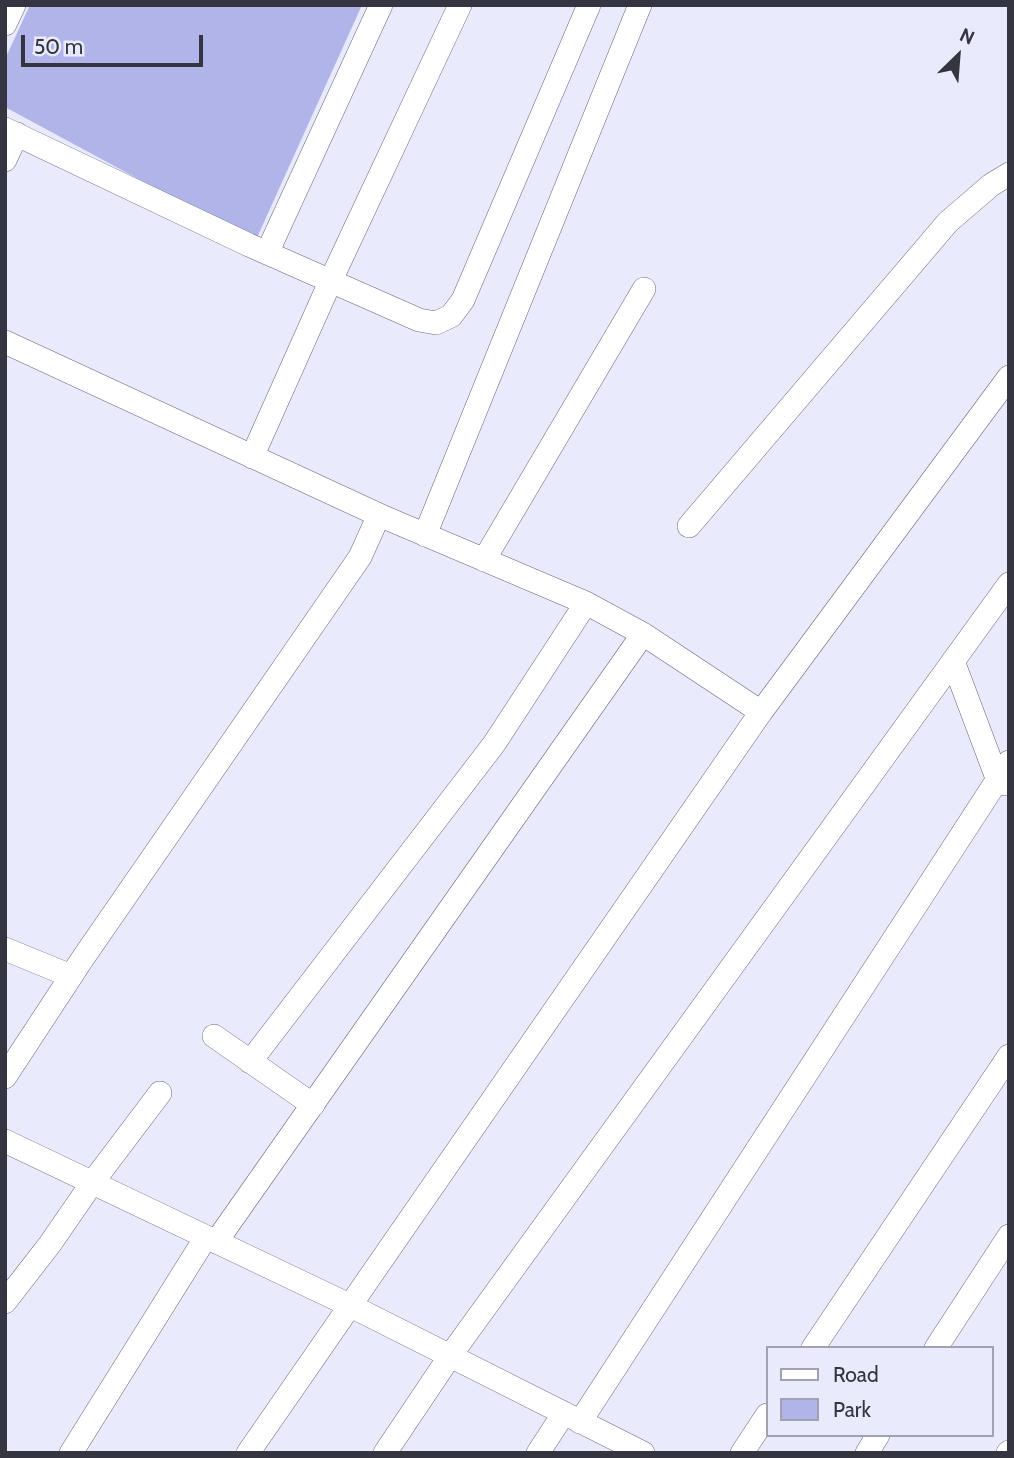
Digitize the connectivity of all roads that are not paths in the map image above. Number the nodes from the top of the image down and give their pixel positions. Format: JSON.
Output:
{"nodes":[{"id":1,"x":14,"y":5,"type":"edge"},
{"id":2,"x":381,"y":5,"type":"edge"},
{"id":3,"x":460,"y":5,"type":"edge"},
{"id":4,"x":589,"y":5,"type":"edge"},
{"id":5,"x":640,"y":5,"type":"edge"},
{"id":6,"x":5,"y":24,"type":"edge"},
{"id":7,"x":11,"y":132,"type":"edge"},
{"id":8,"x":5,"y":160,"type":"edge"},
{"id":9,"x":1009,"y":174,"type":"edge"},
{"id":10,"x":267,"y":253,"type":"junction"},
{"id":11,"x":331,"y":281,"type":"junction"},
{"id":12,"x":644,"y":289,"type":"dead end"},
{"id":13,"x":9,"y":352,"type":"edge"},
{"id":14,"x":1009,"y":377,"type":"edge"},
{"id":15,"x":252,"y":457,"type":"junction"},
{"id":16,"x":379,"y":515,"type":"junction"},
{"id":17,"x":688,"y":526,"type":"dead end"},
{"id":18,"x":425,"y":535,"type":"junction"},
{"id":19,"x":484,"y":560,"type":"junction"},
{"id":20,"x":1009,"y":584,"type":"edge"},
{"id":21,"x":586,"y":603,"type":"junction"},
{"id":22,"x":643,"y":634,"type":"junction"},
{"id":23,"x":953,"y":661,"type":"junction"},
{"id":24,"x":761,"y":712,"type":"junction"},
{"id":25,"x":1005,"y":775,"type":"edge"},
{"id":26,"x":5,"y":949,"type":"edge"},
{"id":27,"x":71,"y":976,"type":"junction"},
{"id":28,"x":214,"y":1036,"type":"dead end"},
{"id":29,"x":1009,"y":1056,"type":"edge"},
{"id":30,"x":250,"y":1062,"type":"junction"},
{"id":31,"x":5,"y":1077,"type":"edge"},
{"id":32,"x":160,"y":1093,"type":"dead end"},
{"id":33,"x":313,"y":1105,"type":"junction"},
{"id":34,"x":5,"y":1141,"type":"edge"},
{"id":35,"x":92,"y":1182,"type":"junction"},
{"id":36,"x":1009,"y":1236,"type":"edge"},
{"id":37,"x":211,"y":1239,"type":"junction"},
{"id":38,"x":5,"y":1301,"type":"edge"},
{"id":39,"x":349,"y":1305,"type":"junction"},
{"id":40,"x":814,"y":1346,"type":"edge"},
{"id":41,"x":937,"y":1346,"type":"edge"},
{"id":42,"x":450,"y":1356,"type":"junction"},
{"id":43,"x":572,"y":1417,"type":"junction"},
{"id":44,"x":766,"y":1417,"type":"edge"},
{"id":45,"x":877,"y":1437,"type":"edge"},
{"id":46,"x":71,"y":1453,"type":"edge"},
{"id":47,"x":248,"y":1453,"type":"edge"},
{"id":48,"x":385,"y":1453,"type":"edge"},
{"id":49,"x":538,"y":1453,"type":"edge"},
{"id":50,"x":643,"y":1453,"type":"edge"},
{"id":51,"x":742,"y":1453,"type":"edge"},
{"id":52,"x":867,"y":1453,"type":"edge"}],
"edges":[{"from":1,"to":6,"type":"street"},
{"from":2,"to":10,"type":"street"},
{"from":3,"to":11,"type":"street"},
{"from":4,"to":11,"type":"street"},
{"from":5,"to":18,"type":"street"},
{"from":7,"to":8,"type":"street"},
{"from":7,"to":10,"type":"street"},
{"from":9,"to":17,"type":"street"},
{"from":10,"to":11,"type":"street"},
{"from":11,"to":15,"type":"street"},
{"from":12,"to":19,"type":"street"},
{"from":13,"to":15,"type":"street"},
{"from":14,"to":24,"type":"street"},
{"from":15,"to":16,"type":"street"},
{"from":16,"to":18,"type":"street"},
{"from":16,"to":27,"type":"street"},
{"from":18,"to":19,"type":"street"},
{"from":19,"to":21,"type":"street"},
{"from":20,"to":23,"type":"street"},
{"from":21,"to":22,"type":"street"},
{"from":21,"to":30,"type":"street"},
{"from":22,"to":24,"type":"street"},
{"from":22,"to":33,"type":"street"},
{"from":23,"to":25,"type":"street"},
{"from":23,"to":42,"type":"street"},
{"from":24,"to":39,"type":"street"},
{"from":25,"to":43,"type":"street"},
{"from":26,"to":27,"type":"street"},
{"from":27,"to":31,"type":"street"},
{"from":28,"to":30,"type":"street"},
{"from":29,"to":40,"type":"street"},
{"from":30,"to":33,"type":"street"},
{"from":32,"to":35,"type":"street"},
{"from":33,"to":37,"type":"street"},
{"from":34,"to":35,"type":"street"},
{"from":35,"to":37,"type":"street"},
{"from":35,"to":38,"type":"street"},
{"from":36,"to":41,"type":"street"},
{"from":37,"to":39,"type":"street"},
{"from":37,"to":46,"type":"street"},
{"from":39,"to":42,"type":"street"},
{"from":39,"to":47,"type":"street"},
{"from":42,"to":43,"type":"street"},
{"from":42,"to":48,"type":"street"},
{"from":43,"to":49,"type":"street"},
{"from":43,"to":50,"type":"street"},
{"from":44,"to":51,"type":"street"},
{"from":45,"to":52,"type":"street"}]}
